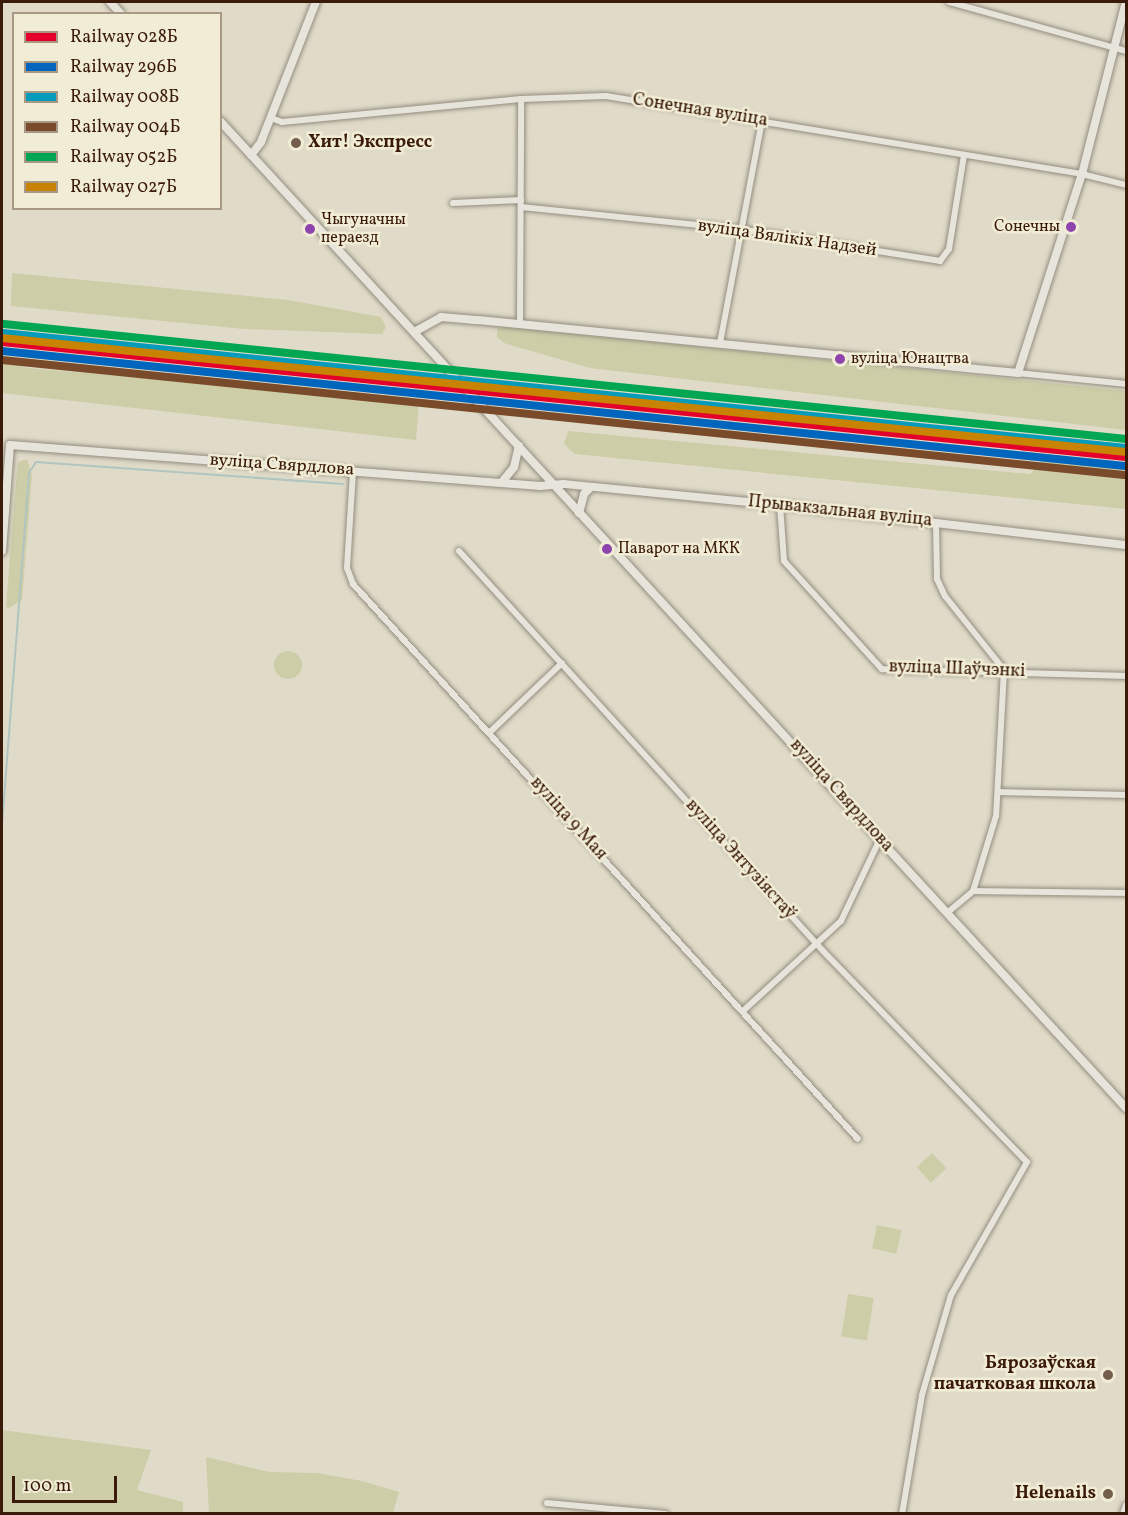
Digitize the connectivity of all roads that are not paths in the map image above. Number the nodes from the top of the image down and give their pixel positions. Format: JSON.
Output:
{"nodes":[{"id":1,"x":316,"y":2,"type":"edge"},
{"id":2,"x":950,"y":2,"type":"edge"},
{"id":3,"x":1126,"y":2,"type":"edge"},
{"id":4,"x":1116,"y":48,"type":"junction"},
{"id":5,"x":1126,"y":51,"type":"edge"},
{"id":6,"x":521,"y":99,"type":"junction"},
{"id":7,"x":271,"y":117,"type":"junction"},
{"id":8,"x":762,"y":122,"type":"junction"},
{"id":9,"x":222,"y":123,"type":"edge"},
{"id":10,"x":251,"y":155,"type":"junction"},
{"id":11,"x":964,"y":155,"type":"junction"},
{"id":12,"x":1082,"y":174,"type":"junction"},
{"id":13,"x":1126,"y":185,"type":"edge"},
{"id":14,"x":453,"y":202,"type":"dead end"},
{"id":15,"x":521,"y":204,"type":"junction"},
{"id":16,"x":739,"y":230,"type":"junction"},
{"id":17,"x":520,"y":324,"type":"junction"},
{"id":18,"x":416,"y":331,"type":"junction"},
{"id":19,"x":720,"y":343,"type":"junction"},
{"id":20,"x":1018,"y":373,"type":"junction"},
{"id":21,"x":1126,"y":384,"type":"edge"},
{"id":22,"x":519,"y":446,"type":"junction"},
{"id":23,"x":353,"y":472,"type":"junction"},
{"id":24,"x":502,"y":482,"type":"junction"},
{"id":25,"x":554,"y":485,"type":"junction"},
{"id":26,"x":590,"y":488,"type":"junction"},
{"id":27,"x":780,"y":504,"type":"junction"},
{"id":28,"x":579,"y":513,"type":"junction"},
{"id":29,"x":936,"y":522,"type":"junction"},
{"id":30,"x":1126,"y":545,"type":"edge"},
{"id":31,"x":2,"y":551,"type":"edge"},
{"id":32,"x":459,"y":551,"type":"dead end"},
{"id":33,"x":562,"y":663,"type":"junction"},
{"id":34,"x":1004,"y":670,"type":"junction"},
{"id":35,"x":1126,"y":676,"type":"edge"},
{"id":36,"x":489,"y":733,"type":"junction"},
{"id":37,"x":999,"y":792,"type":"junction"},
{"id":38,"x":1126,"y":795,"type":"edge"},
{"id":39,"x":880,"y":839,"type":"junction"},
{"id":40,"x":973,"y":891,"type":"junction"},
{"id":41,"x":1126,"y":892,"type":"edge"},
{"id":42,"x":947,"y":913,"type":"junction"},
{"id":43,"x":817,"y":945,"type":"junction"},
{"id":44,"x":743,"y":1011,"type":"junction"},
{"id":45,"x":1126,"y":1108,"type":"edge"},
{"id":46,"x":858,"y":1139,"type":"dead end"},
{"id":47,"x":547,"y":1503,"type":"dead end"},
{"id":48,"x":1126,"y":1505,"type":"edge"},
{"id":49,"x":665,"y":1514,"type":"edge"},
{"id":50,"x":902,"y":1514,"type":"edge"},
{"id":51,"x":1123,"y":1514,"type":"edge"}],
"edges":[{"from":1,"to":7,"type":"street"},
{"from":2,"to":4,"type":"street"},
{"from":3,"to":4,"type":"street"},
{"from":4,"to":5,"type":"street"},
{"from":4,"to":12,"type":"street"},
{"from":6,"to":7,"type":"street","name":"Сонечная вуліца"},
{"from":6,"to":8,"type":"street","name":"Сонечная вуліца"},
{"from":6,"to":15,"type":"street"},
{"from":7,"to":10,"type":"street"},
{"from":8,"to":11,"type":"street","name":"Сонечная вуліца"},
{"from":8,"to":16,"type":"street"},
{"from":9,"to":10,"type":"street","name":"вуліца Свярдлова"},
{"from":10,"to":18,"type":"street","name":"вуліца Свярдлова"},
{"from":11,"to":12,"type":"street","name":"Сонечная вуліца"},
{"from":11,"to":16,"type":"street","name":"вуліца Вялікіх Надзей"},
{"from":12,"to":13,"type":"street","name":"Сонечная вуліца"},
{"from":12,"to":20,"type":"street"},
{"from":14,"to":15,"type":"street","name":"вуліца Вялікіх Надзей"},
{"from":15,"to":16,"type":"street","name":"вуліца Вялікіх Надзей"},
{"from":15,"to":17,"type":"street"},
{"from":16,"to":19,"type":"street"},
{"from":17,"to":18,"type":"street"},
{"from":17,"to":19,"type":"street"},
{"from":18,"to":22,"type":"street","name":"вуліца Свярдлова"},
{"from":19,"to":20,"type":"street"},
{"from":20,"to":21,"type":"street"},
{"from":22,"to":24,"type":"street"},
{"from":22,"to":25,"type":"street","name":"вуліца Свярдлова"},
{"from":23,"to":24,"type":"street","name":"вуліца Свярдлова"},
{"from":23,"to":31,"type":"street","name":"вуліца Свярдлова"},
{"from":23,"to":36,"type":"street","name":"вуліца 9 Мая"},
{"from":24,"to":25,"type":"street","name":"вуліца Свярдлова"},
{"from":25,"to":26,"type":"street","name":"Прывакзальная вуліца"},
{"from":25,"to":28,"type":"street","name":"вуліца Свярдлова"},
{"from":26,"to":27,"type":"street","name":"Прывакзальная вуліца"},
{"from":26,"to":28,"type":"street"},
{"from":27,"to":29,"type":"street","name":"Прывакзальная вуліца"},
{"from":27,"to":34,"type":"street","name":"вуліца Шаўчэнкі"},
{"from":28,"to":39,"type":"street","name":"вуліца Свярдлова"},
{"from":29,"to":30,"type":"street","name":"Прывакзальная вуліца"},
{"from":29,"to":34,"type":"street"},
{"from":32,"to":33,"type":"street","name":"вуліца Энтузіястаў"},
{"from":33,"to":36,"type":"street"},
{"from":33,"to":43,"type":"street","name":"вуліца Энтузіястаў"},
{"from":34,"to":35,"type":"street","name":"вуліца Шаўчэнкі"},
{"from":34,"to":37,"type":"street"},
{"from":36,"to":44,"type":"street","name":"вуліца 9 Мая"},
{"from":37,"to":38,"type":"street"},
{"from":37,"to":40,"type":"street"},
{"from":39,"to":42,"type":"street","name":"вуліца Свярдлова"},
{"from":39,"to":43,"type":"street"},
{"from":40,"to":41,"type":"street"},
{"from":40,"to":42,"type":"street"},
{"from":42,"to":45,"type":"street","name":"вуліца Свярдлова"},
{"from":43,"to":44,"type":"street"},
{"from":43,"to":50,"type":"street","name":"вуліца Энтузіястаў"},
{"from":44,"to":46,"type":"street","name":"вуліца 9 Мая"},
{"from":47,"to":49,"type":"street"},
{"from":48,"to":51,"type":"street"}]}
